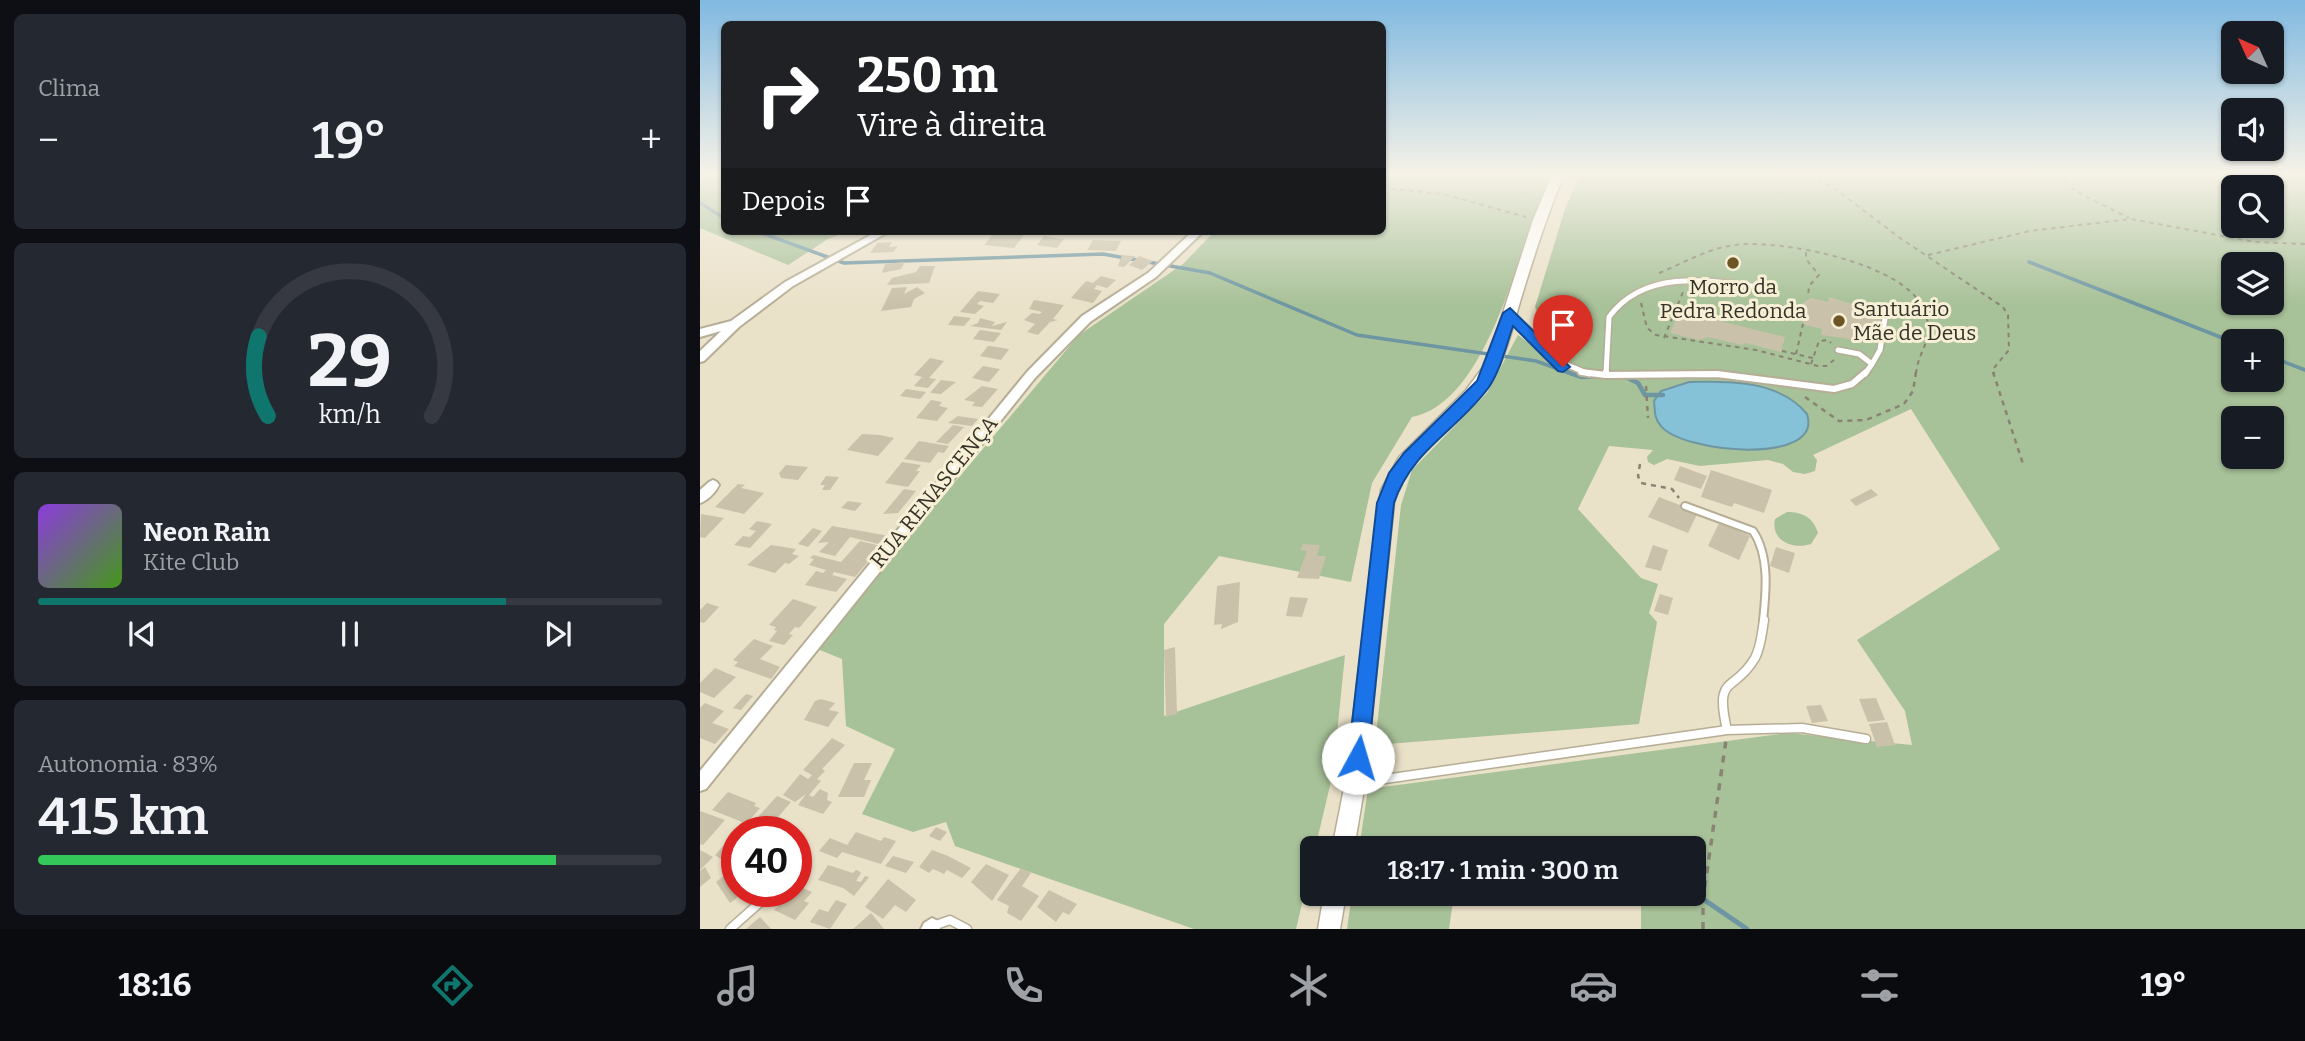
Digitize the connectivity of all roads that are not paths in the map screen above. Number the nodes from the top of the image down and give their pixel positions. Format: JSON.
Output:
{"nodes":[{"id":1,"x":1540,"y":218,"type":"edge"},
{"id":2,"x":878,"y":235,"type":"edge"},
{"id":3,"x":1195,"y":235,"type":"edge"},
{"id":4,"x":1773,"y":289,"type":"dead end"},
{"id":5,"x":1886,"y":312,"type":"dead end"},
{"id":6,"x":1510,"y":313,"type":"junction"},
{"id":7,"x":735,"y":324,"type":"junction"},
{"id":8,"x":700,"y":333,"type":"edge"},
{"id":9,"x":1838,"y":350,"type":"road end"},
{"id":10,"x":700,"y":358,"type":"edge"},
{"id":11,"x":1872,"y":365,"type":"junction"},
{"id":12,"x":1605,"y":375,"type":"junction"},
{"id":13,"x":713,"y":485,"type":"dead end"},
{"id":14,"x":700,"y":498,"type":"edge"},
{"id":15,"x":1685,"y":506,"type":"road end"},
{"id":16,"x":1727,"y":730,"type":"junction"},
{"id":17,"x":1866,"y":739,"type":"dead end"},
{"id":18,"x":700,"y":783,"type":"edge"},
{"id":19,"x":1355,"y":783,"type":"junction"},
{"id":20,"x":1345,"y":836,"type":"edge"},
{"id":21,"x":1333,"y":906,"type":"edge"},
{"id":22,"x":755,"y":907,"type":"edge"},
{"id":23,"x":931,"y":928,"type":"edge"},
{"id":24,"x":730,"y":929,"type":"edge"},
{"id":25,"x":968,"y":929,"type":"edge"},
{"id":26,"x":1329,"y":929,"type":"edge"}],
"edges":[{"from":1,"to":6,"type":"street"},
{"from":2,"to":7,"type":"street"},
{"from":3,"to":18,"type":"street","name":"RUA RENASCENÇA"},
{"from":4,"to":12,"type":"lane"},
{"from":5,"to":11,"type":"lane"},
{"from":6,"to":12,"type":"lane"},
{"from":6,"to":19,"type":"street"},
{"from":7,"to":8,"type":"street"},
{"from":7,"to":10,"type":"street"},
{"from":9,"to":11,"type":"lane"},
{"from":11,"to":12,"type":"lane"},
{"from":13,"to":14,"type":"street"},
{"from":15,"to":16,"type":"lane"},
{"from":16,"to":17,"type":"lane"},
{"from":16,"to":19,"type":"lane"},
{"from":19,"to":20,"type":"street"},
{"from":21,"to":26,"type":"street"},
{"from":22,"to":24,"type":"lane"},
{"from":23,"to":25,"type":"lane"}]}
